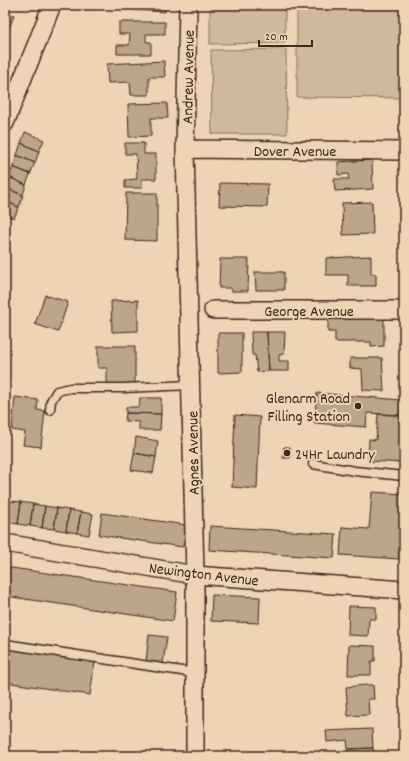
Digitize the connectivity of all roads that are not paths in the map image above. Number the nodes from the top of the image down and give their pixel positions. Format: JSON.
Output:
{"nodes":[{"id":1,"x":52,"y":5,"type":"edge"},
{"id":2,"x":188,"y":5,"type":"edge"},
{"id":3,"x":5,"y":123,"type":"edge"},
{"id":4,"x":185,"y":149,"type":"junction"},
{"id":5,"x":404,"y":151,"type":"edge"},
{"id":6,"x":213,"y":310,"type":"dead end"},
{"id":7,"x":404,"y":310,"type":"edge"},
{"id":8,"x":191,"y":385,"type":"junction"},
{"id":9,"x":50,"y":410,"type":"dead end"},
{"id":10,"x":313,"y":464,"type":"dead end"},
{"id":11,"x":404,"y":476,"type":"edge"},
{"id":12,"x":5,"y":543,"type":"edge"},
{"id":13,"x":195,"y":575,"type":"junction"},
{"id":14,"x":404,"y":590,"type":"edge"},
{"id":15,"x":5,"y":644,"type":"edge"},
{"id":16,"x":195,"y":673,"type":"junction"},
{"id":17,"x":195,"y":756,"type":"edge"}],
"edges":[{"from":1,"to":3,"type":"street"},
{"from":2,"to":4,"type":"street","name":"Andrew Avenue"},
{"from":4,"to":5,"type":"street","name":"Dover Avenue"},
{"from":4,"to":8,"type":"street","name":"Agnes Avenue"},
{"from":6,"to":7,"type":"street","name":"George Avenue"},
{"from":8,"to":9,"type":"lane"},
{"from":8,"to":13,"type":"street","name":"Agnes Avenue"},
{"from":10,"to":11,"type":"lane"},
{"from":12,"to":13,"type":"street","name":"Newington Avenue"},
{"from":13,"to":14,"type":"street","name":"Newington Avenue"},
{"from":13,"to":16,"type":"street","name":"Agnes Avenue"},
{"from":15,"to":16,"type":"lane"},
{"from":16,"to":17,"type":"street","name":"Agnes Avenue"}]}
